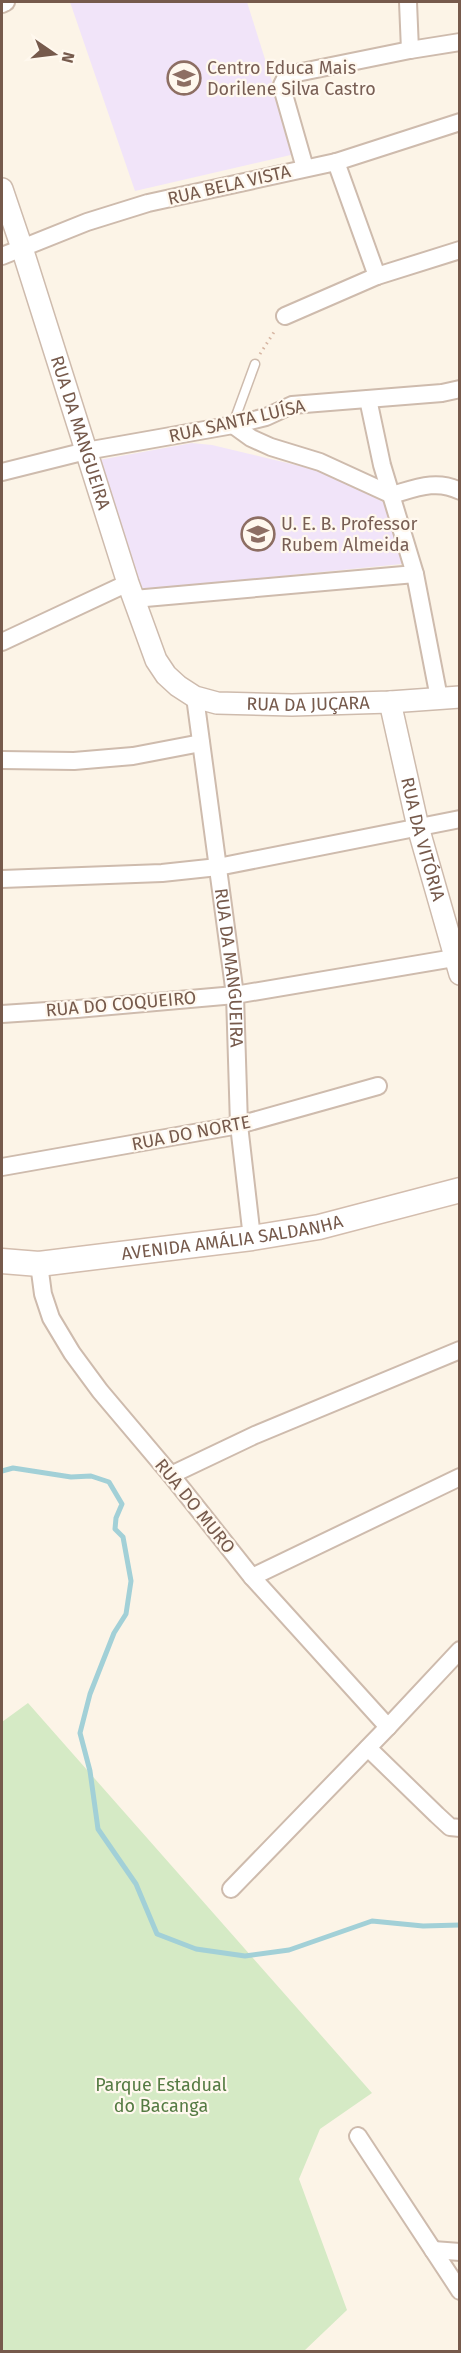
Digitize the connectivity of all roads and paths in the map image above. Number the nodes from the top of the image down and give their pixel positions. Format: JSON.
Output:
{"nodes":[{"id":1,"x":6,"y":2,"type":"edge"},
{"id":2,"x":408,"y":2,"type":"edge"},
{"id":3,"x":2,"y":4,"type":"edge"},
{"id":4,"x":459,"y":42,"type":"edge"},
{"id":5,"x":410,"y":50,"type":"junction"},
{"id":6,"x":459,"y":122,"type":"edge"},
{"id":7,"x":336,"y":162,"type":"junction"},
{"id":8,"x":305,"y":168,"type":"junction"},
{"id":9,"x":2,"y":189,"type":"edge"},
{"id":10,"x":22,"y":248,"type":"junction"},
{"id":11,"x":459,"y":250,"type":"edge"},
{"id":12,"x":2,"y":256,"type":"edge"},
{"id":13,"x":377,"y":276,"type":"junction"},
{"id":14,"x":285,"y":316,"type":"joint"},
{"id":15,"x":255,"y":364,"type":"joint"},
{"id":16,"x":459,"y":389,"type":"edge"},
{"id":17,"x":368,"y":399,"type":"junction"},
{"id":18,"x":233,"y":425,"type":"junction"},
{"id":19,"x":86,"y":451,"type":"junction"},
{"id":20,"x":2,"y":472,"type":"edge"},
{"id":21,"x":459,"y":491,"type":"edge"},
{"id":22,"x":392,"y":495,"type":"junction"},
{"id":23,"x":414,"y":574,"type":"junction"},
{"id":24,"x":131,"y":591,"type":"junction"},
{"id":25,"x":2,"y":642,"type":"edge"},
{"id":26,"x":166,"y":675,"type":"joint"},
{"id":27,"x":195,"y":697,"type":"junction"},
{"id":28,"x":449,"y":698,"type":"edge"},
{"id":29,"x":390,"y":702,"type":"junction"},
{"id":30,"x":201,"y":743,"type":"junction"},
{"id":31,"x":2,"y":760,"type":"edge"},
{"id":32,"x":459,"y":819,"type":"edge"},
{"id":33,"x":418,"y":826,"type":"junction"},
{"id":34,"x":218,"y":867,"type":"junction"},
{"id":35,"x":2,"y":879,"type":"edge"},
{"id":36,"x":458,"y":963,"type":"edge"},
{"id":37,"x":235,"y":994,"type":"junction"},
{"id":38,"x":2,"y":1014,"type":"edge"},
{"id":39,"x":378,"y":1086,"type":"dead end"},
{"id":40,"x":239,"y":1125,"type":"junction"},
{"id":41,"x":2,"y":1167,"type":"edge"},
{"id":42,"x":459,"y":1190,"type":"edge"},
{"id":43,"x":252,"y":1238,"type":"junction"},
{"id":44,"x":2,"y":1261,"type":"edge"},
{"id":45,"x":39,"y":1264,"type":"junction"},
{"id":46,"x":459,"y":1350,"type":"edge"},
{"id":47,"x":171,"y":1475,"type":"junction"},
{"id":48,"x":459,"y":1477,"type":"edge"},
{"id":49,"x":252,"y":1577,"type":"junction"},
{"id":50,"x":459,"y":1650,"type":"edge"},
{"id":51,"x":388,"y":1727,"type":"junction"},
{"id":52,"x":368,"y":1748,"type":"junction"},
{"id":53,"x":459,"y":1828,"type":"edge"},
{"id":54,"x":231,"y":1889,"type":"dead end"},
{"id":55,"x":358,"y":2136,"type":"dead end"},
{"id":56,"x":433,"y":2250,"type":"junction"},
{"id":57,"x":459,"y":2252,"type":"edge"},
{"id":58,"x":459,"y":2291,"type":"edge"}],
"edges":[{"from":1,"to":3,"type":"street"},
{"from":2,"to":5,"type":"street"},
{"from":4,"to":5,"type":"street"},
{"from":5,"to":8,"type":"street"},
{"from":6,"to":7,"type":"street","name":"RUA BELA VISTA"},
{"from":7,"to":8,"type":"street","name":"RUA BELA VISTA"},
{"from":7,"to":13,"type":"street"},
{"from":8,"to":10,"type":"street","name":"RUA BELA VISTA"},
{"from":9,"to":10,"type":"street","name":"RUA DA MANGUEIRA"},
{"from":10,"to":12,"type":"street","name":"RUA BELA VISTA"},
{"from":10,"to":19,"type":"street","name":"RUA DA MANGUEIRA"},
{"from":11,"to":13,"type":"street"},
{"from":13,"to":14,"type":"street"},
{"from":14,"to":15,"type":"path"},
{"from":15,"to":18,"type":"lane"},
{"from":16,"to":17,"type":"street","name":"RUA SANTA LUÍSA"},
{"from":17,"to":18,"type":"street","name":"RUA SANTA LUÍSA"},
{"from":17,"to":22,"type":"street"},
{"from":18,"to":19,"type":"street","name":"RUA SANTA LUÍSA"},
{"from":18,"to":22,"type":"street"},
{"from":19,"to":20,"type":"street","name":"RUA SANTA LUÍSA"},
{"from":19,"to":24,"type":"street","name":"RUA DA MANGUEIRA"},
{"from":21,"to":22,"type":"street"},
{"from":22,"to":23,"type":"street"},
{"from":23,"to":24,"type":"street"},
{"from":23,"to":28,"type":"street"},
{"from":24,"to":25,"type":"street"},
{"from":24,"to":26,"type":"street","name":"RUA DA MANGUEIRA"},
{"from":26,"to":27,"type":"street","name":"RUA DA JUÇARA"},
{"from":27,"to":29,"type":"street","name":"RUA DA JUÇARA"},
{"from":27,"to":30,"type":"street","name":"RUA DA MANGUEIRA"},
{"from":28,"to":29,"type":"street","name":"RUA DA JUÇARA"},
{"from":29,"to":33,"type":"street","name":"RUA DA VITÓRIA"},
{"from":30,"to":31,"type":"street"},
{"from":30,"to":34,"type":"street","name":"RUA DA MANGUEIRA"},
{"from":32,"to":33,"type":"street"},
{"from":33,"to":34,"type":"street"},
{"from":33,"to":36,"type":"street","name":"RUA DA VITÓRIA"},
{"from":34,"to":35,"type":"street"},
{"from":34,"to":37,"type":"street","name":"RUA DA MANGUEIRA"},
{"from":36,"to":37,"type":"street","name":"RUA DO COQUEIRO"},
{"from":37,"to":38,"type":"street","name":"RUA DO COQUEIRO"},
{"from":37,"to":40,"type":"street","name":"RUA DA MANGUEIRA"},
{"from":39,"to":40,"type":"street","name":"RUA DO NORTE"},
{"from":40,"to":41,"type":"street","name":"RUA DO NORTE"},
{"from":40,"to":43,"type":"street","name":"RUA DA MANGUEIRA"},
{"from":42,"to":43,"type":"main road","name":"AVENIDA AMÁLIA SALDANHA"},
{"from":43,"to":45,"type":"main road","name":"AVENIDA AMÁLIA SALDANHA"},
{"from":44,"to":45,"type":"main road","name":"AVENIDA AMÁLIA SALDANHA"},
{"from":45,"to":47,"type":"street","name":"RUA DO MURO"},
{"from":46,"to":47,"type":"street"},
{"from":47,"to":49,"type":"street","name":"RUA DO MURO"},
{"from":48,"to":49,"type":"street"},
{"from":49,"to":51,"type":"street","name":"RUA DO MURO"},
{"from":50,"to":51,"type":"street"},
{"from":51,"to":52,"type":"street"},
{"from":52,"to":53,"type":"street"},
{"from":52,"to":54,"type":"street"},
{"from":55,"to":56,"type":"street"},
{"from":56,"to":57,"type":"street"},
{"from":56,"to":58,"type":"street"}]}
